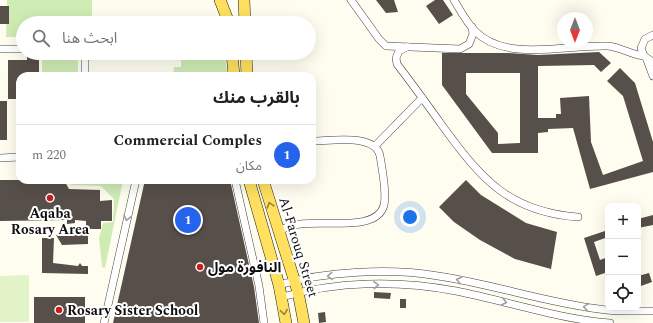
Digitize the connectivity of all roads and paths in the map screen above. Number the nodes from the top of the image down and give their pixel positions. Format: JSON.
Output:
{"nodes":[{"id":1,"x":220,"y":0,"type":"edge"},
{"id":2,"x":228,"y":0,"type":"edge"},
{"id":3,"x":244,"y":0,"type":"edge"},
{"id":4,"x":351,"y":0,"type":"edge"},
{"id":5,"x":454,"y":0,"type":"edge"},
{"id":6,"x":227,"y":16,"type":"edge"},
{"id":7,"x":229,"y":16,"type":"edge"},
{"id":8,"x":245,"y":16,"type":"edge"},
{"id":9,"x":472,"y":27,"type":"junction"},
{"id":10,"x":653,"y":35,"type":"edge"},
{"id":11,"x":407,"y":47,"type":"junction"},
{"id":12,"x":0,"y":49,"type":"edge"},
{"id":13,"x":16,"y":49,"type":"edge"},
{"id":14,"x":648,"y":59,"type":"edge"},
{"id":15,"x":85,"y":60,"type":"edge"},
{"id":16,"x":233,"y":60,"type":"edge"},
{"id":17,"x":246,"y":60,"type":"edge"},
{"id":18,"x":85,"y":72,"type":"edge"},
{"id":19,"x":234,"y":72,"type":"edge"},
{"id":20,"x":247,"y":72,"type":"edge"},
{"id":21,"x":653,"y":76,"type":"edge"},
{"id":22,"x":422,"y":98,"type":"junction"},
{"id":23,"x":316,"y":141,"type":"edge"},
{"id":24,"x":376,"y":146,"type":"junction"},
{"id":25,"x":0,"y":158,"type":"edge"},
{"id":26,"x":16,"y":158,"type":"edge"},
{"id":27,"x":135,"y":184,"type":"edge"},
{"id":28,"x":236,"y":184,"type":"edge"},
{"id":29,"x":250,"y":184,"type":"edge"},
{"id":30,"x":264,"y":184,"type":"edge"},
{"id":31,"x":578,"y":217,"type":"dead end"},
{"id":32,"x":280,"y":238,"type":"junction"},
{"id":33,"x":294,"y":281,"type":"junction"},
{"id":34,"x":279,"y":285,"type":"junction"},
{"id":35,"x":298,"y":292,"type":"junction"},
{"id":36,"x":282,"y":297,"type":"junction"},
{"id":37,"x":653,"y":311,"type":"edge"},
{"id":38,"x":104,"y":323,"type":"edge"},
{"id":39,"x":264,"y":323,"type":"edge"},
{"id":40,"x":286,"y":323,"type":"edge"},
{"id":41,"x":304,"y":323,"type":"edge"},
{"id":42,"x":610,"y":323,"type":"edge"}],
"edges":[{"from":1,"to":6,"type":"main road"},
{"from":2,"to":7,"type":"main road"},
{"from":3,"to":8,"type":"main road"},
{"from":4,"to":11,"type":"street"},
{"from":5,"to":9,"type":"street"},
{"from":9,"to":11,"type":"street"},
{"from":9,"to":14,"type":"street"},
{"from":10,"to":14,"type":"street"},
{"from":11,"to":22,"type":"street"},
{"from":12,"to":13,"type":"street"},
{"from":14,"to":21,"type":"street"},
{"from":15,"to":18,"type":"street"},
{"from":16,"to":19,"type":"main road"},
{"from":17,"to":20,"type":"main road"},
{"from":22,"to":24,"type":"street"},
{"from":22,"to":31,"type":"street"},
{"from":23,"to":24,"type":"street"},
{"from":24,"to":32,"type":"street"},
{"from":25,"to":26,"type":"street"},
{"from":27,"to":38,"type":"street","one_way":true},
{"from":28,"to":39,"type":"street"},
{"from":29,"to":34,"type":"main road","name":"Al-Farouq Street"},
{"from":32,"to":30,"type":"main road","name":"Al-Farouq Street","one_way":true},
{"from":32,"to":33,"type":"main road","name":"Al-Farouq Street"},
{"from":33,"to":34,"type":"street"},
{"from":33,"to":35,"type":"main road","name":"Al-Farouq Street"},
{"from":37,"to":33,"type":"street","one_way":true},
{"from":34,"to":36,"type":"main road","name":"Al-Farouq Street"},
{"from":35,"to":36,"type":"street"},
{"from":35,"to":41,"type":"main road","name":"Al-Farouq Street"},
{"from":35,"to":42,"type":"street","one_way":true},
{"from":36,"to":40,"type":"main road","name":"Al-Farouq Street","one_way":true}]}
